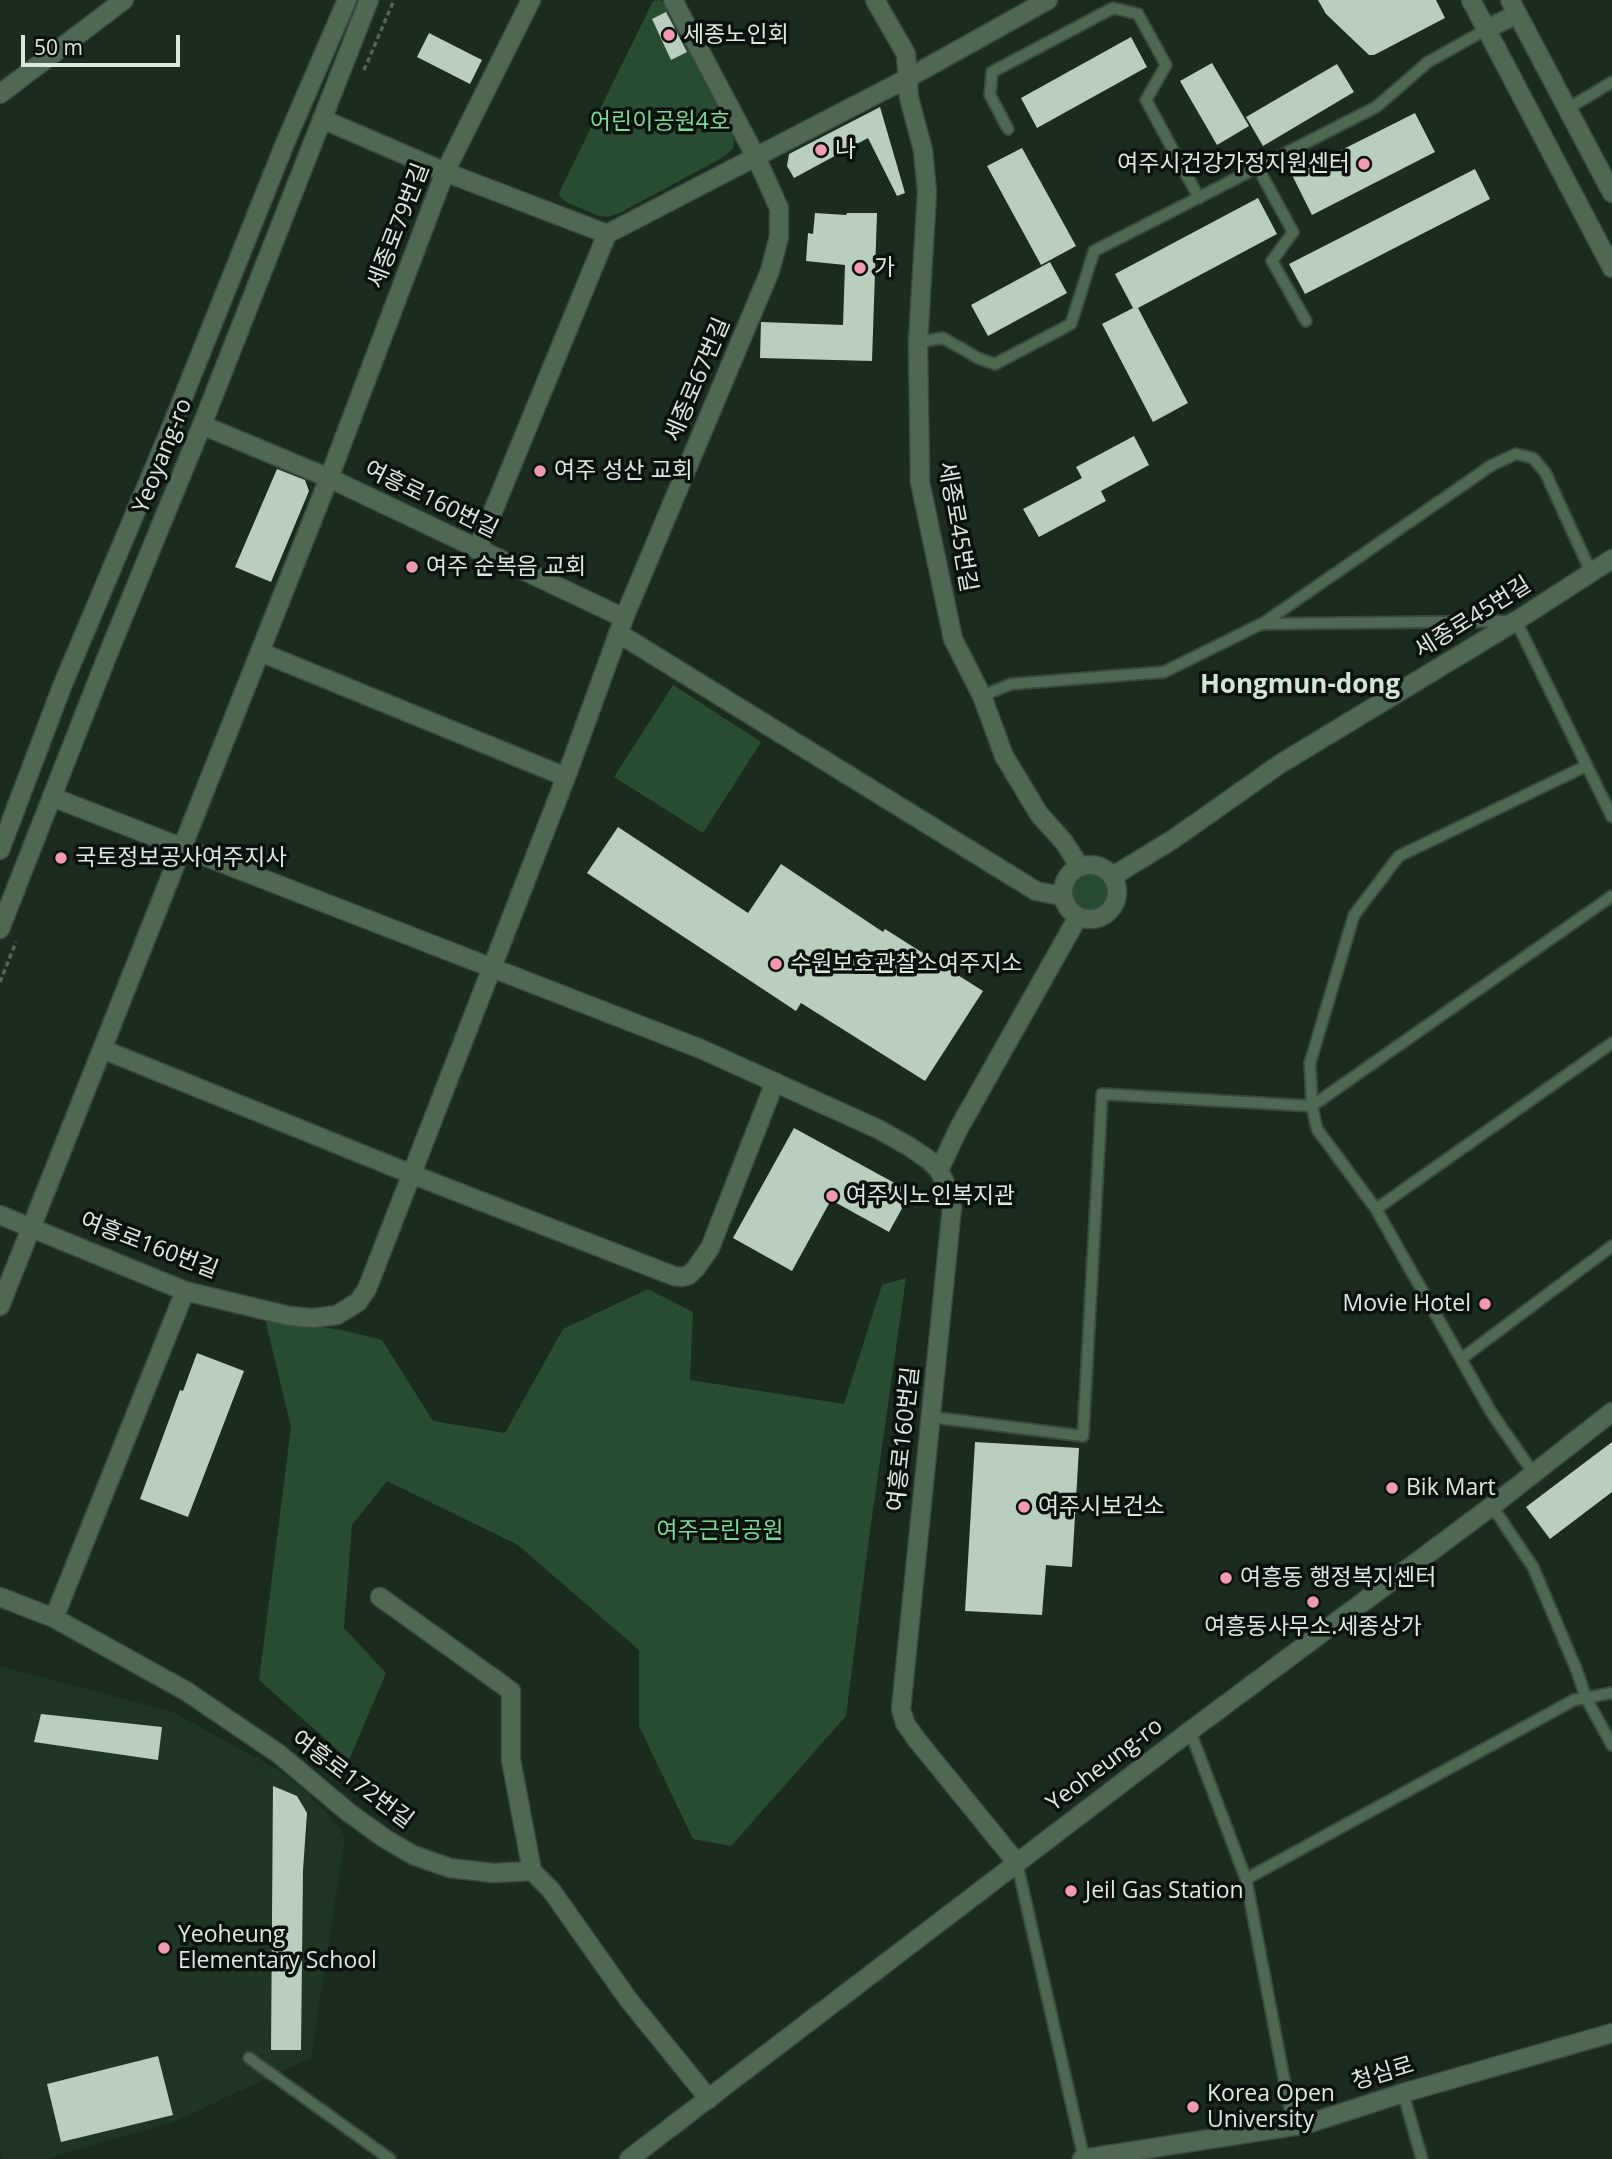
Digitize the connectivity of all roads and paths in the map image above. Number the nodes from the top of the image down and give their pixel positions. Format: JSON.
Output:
{"nodes":[{"id":1,"x":124,"y":0,"type":"edge"},
{"id":2,"x":347,"y":0,"type":"edge"},
{"id":3,"x":369,"y":0,"type":"edge"},
{"id":4,"x":531,"y":0,"type":"edge"},
{"id":5,"x":673,"y":0,"type":"edge"},
{"id":6,"x":875,"y":0,"type":"edge"},
{"id":7,"x":1048,"y":0,"type":"edge"},
{"id":8,"x":1471,"y":0,"type":"edge"},
{"id":9,"x":1113,"y":4,"type":"edge"},
{"id":10,"x":1514,"y":7,"type":"edge"},
{"id":11,"x":1487,"y":29,"type":"junction"},
{"id":12,"x":908,"y":78,"type":"junction"},
{"id":13,"x":1612,"y":82,"type":"edge"},
{"id":14,"x":0,"y":94,"type":"edge"},
{"id":15,"x":1567,"y":109,"type":"junction"},
{"id":16,"x":322,"y":119,"type":"junction"},
{"id":17,"x":1008,"y":129,"type":"dead end"},
{"id":18,"x":756,"y":157,"type":"junction"},
{"id":19,"x":1258,"y":168,"type":"junction"},
{"id":20,"x":445,"y":172,"type":"junction"},
{"id":21,"x":1612,"y":193,"type":"edge"},
{"id":22,"x":1199,"y":198,"type":"junction"},
{"id":23,"x":607,"y":234,"type":"junction"},
{"id":24,"x":1612,"y":268,"type":"edge"},
{"id":25,"x":1306,"y":320,"type":"dead end"},
{"id":26,"x":918,"y":342,"type":"junction"},
{"id":27,"x":202,"y":425,"type":"junction"},
{"id":28,"x":329,"y":478,"type":"junction"},
{"id":29,"x":477,"y":550,"type":"junction"},
{"id":30,"x":1612,"y":559,"type":"edge"},
{"id":31,"x":1591,"y":572,"type":"junction"},
{"id":32,"x":1516,"y":621,"type":"junction"},
{"id":33,"x":1261,"y":624,"type":"junction"},
{"id":34,"x":621,"y":626,"type":"junction"},
{"id":35,"x":260,"y":652,"type":"junction"},
{"id":36,"x":982,"y":696,"type":"junction"},
{"id":37,"x":1586,"y":766,"type":"junction"},
{"id":38,"x":566,"y":777,"type":"junction"},
{"id":39,"x":24,"y":787,"type":"junction"},
{"id":40,"x":52,"y":797,"type":"junction"},
{"id":41,"x":1612,"y":817,"type":"edge"},
{"id":42,"x":182,"y":847,"type":"junction"},
{"id":43,"x":0,"y":850,"type":"edge"},
{"id":44,"x":1080,"y":867,"type":"junction"},
{"id":45,"x":1113,"y":876,"type":"junction"},
{"id":46,"x":1062,"y":896,"type":"junction"},
{"id":47,"x":1612,"y":896,"type":"edge"},
{"id":48,"x":1078,"y":918,"type":"junction"},
{"id":49,"x":0,"y":929,"type":"edge"},
{"id":50,"x":492,"y":967,"type":"junction"},
{"id":51,"x":1612,"y":1042,"type":"edge"},
{"id":52,"x":102,"y":1049,"type":"junction"},
{"id":53,"x":775,"y":1082,"type":"junction"},
{"id":54,"x":1312,"y":1106,"type":"junction"},
{"id":55,"x":939,"y":1170,"type":"junction"},
{"id":56,"x":411,"y":1174,"type":"junction"},
{"id":57,"x":1376,"y":1209,"type":"junction"},
{"id":58,"x":0,"y":1214,"type":"edge"},
{"id":59,"x":32,"y":1226,"type":"junction"},
{"id":60,"x":1612,"y":1246,"type":"edge"},
{"id":61,"x":185,"y":1291,"type":"junction"},
{"id":62,"x":0,"y":1306,"type":"edge"},
{"id":63,"x":1461,"y":1359,"type":"junction"},
{"id":64,"x":1612,"y":1412,"type":"edge"},
{"id":65,"x":931,"y":1417,"type":"junction"},
{"id":66,"x":1534,"y":1474,"type":"junction"},
{"id":67,"x":1492,"y":1506,"type":"junction"},
{"id":68,"x":0,"y":1597,"type":"edge"},
{"id":69,"x":380,"y":1597,"type":"dead end"},
{"id":70,"x":54,"y":1618,"type":"junction"},
{"id":71,"x":1612,"y":1693,"type":"edge"},
{"id":72,"x":1586,"y":1698,"type":"junction"},
{"id":73,"x":1190,"y":1731,"type":"junction"},
{"id":74,"x":1612,"y":1745,"type":"edge"},
{"id":75,"x":1017,"y":1863,"type":"junction"},
{"id":76,"x":532,"y":1871,"type":"junction"},
{"id":77,"x":1247,"y":1878,"type":"junction"},
{"id":78,"x":1612,"y":2033,"type":"edge"},
{"id":79,"x":249,"y":2058,"type":"dead end"},
{"id":80,"x":1403,"y":2093,"type":"junction"},
{"id":81,"x":709,"y":2099,"type":"junction"},
{"id":82,"x":1293,"y":2126,"type":"junction"},
{"id":83,"x":390,"y":2159,"type":"edge"},
{"id":84,"x":629,"y":2159,"type":"edge"},
{"id":85,"x":1083,"y":2159,"type":"edge"},
{"id":86,"x":1422,"y":2159,"type":"edge"}],
"edges":[{"from":1,"to":14,"type":"street"},
{"from":2,"to":39,"type":"street","name":"Yeoyang-ro"},
{"from":3,"to":16,"type":"street","name":"Yeoyang-ro"},
{"from":4,"to":20,"type":"street","name":"세종로79번길"},
{"from":5,"to":18,"type":"street"},
{"from":6,"to":12,"type":"street"},
{"from":7,"to":12,"type":"street"},
{"from":8,"to":11,"type":"street"},
{"from":9,"to":17,"type":"lane"},
{"from":9,"to":22,"type":"lane"},
{"from":10,"to":11,"type":"street"},
{"from":10,"to":15,"type":"street"},
{"from":11,"to":19,"type":"lane"},
{"from":11,"to":24,"type":"street"},
{"from":12,"to":18,"type":"street"},
{"from":12,"to":26,"type":"street","name":"세종로45번길"},
{"from":13,"to":15,"type":"lane"},
{"from":15,"to":21,"type":"street"},
{"from":16,"to":20,"type":"street"},
{"from":16,"to":27,"type":"street","name":"Yeoyang-ro"},
{"from":18,"to":23,"type":"street"},
{"from":18,"to":34,"type":"street","name":"세종로67번길"},
{"from":19,"to":22,"type":"lane"},
{"from":19,"to":25,"type":"lane"},
{"from":20,"to":23,"type":"street"},
{"from":20,"to":28,"type":"street","name":"세종로79번길"},
{"from":22,"to":26,"type":"lane"},
{"from":23,"to":29,"type":"street"},
{"from":26,"to":36,"type":"street","name":"세종로45번길"},
{"from":27,"to":28,"type":"street","name":"여흥로160번길"},
{"from":27,"to":40,"type":"street","name":"Yeoyang-ro"},
{"from":28,"to":29,"type":"street","name":"여흥로160번길"},
{"from":28,"to":35,"type":"street","name":"여흥로160번길"},
{"from":29,"to":34,"type":"street","name":"여흥로160번길"},
{"from":30,"to":31,"type":"street","name":"세종로45번길"},
{"from":31,"to":32,"type":"street","name":"세종로45번길"},
{"from":31,"to":33,"type":"lane"},
{"from":32,"to":33,"type":"lane"},
{"from":32,"to":37,"type":"lane"},
{"from":32,"to":45,"type":"street","name":"세종로45번길"},
{"from":33,"to":36,"type":"lane"},
{"from":34,"to":38,"type":"street","name":"여흥로160번길"},
{"from":34,"to":46,"type":"street"},
{"from":35,"to":38,"type":"street"},
{"from":35,"to":42,"type":"street","name":"여흥로160번길"},
{"from":36,"to":44,"type":"street","name":"세종로45번길"},
{"from":37,"to":41,"type":"lane"},
{"from":37,"to":54,"type":"lane"},
{"from":38,"to":50,"type":"street","name":"여흥로160번길"},
{"from":39,"to":40,"type":"street","name":"여흥로160번길"},
{"from":39,"to":43,"type":"street","name":"Yeoyang-ro"},
{"from":40,"to":42,"type":"street","name":"여흥로160번길"},
{"from":40,"to":49,"type":"street","name":"Yeoyang-ro"},
{"from":42,"to":50,"type":"street","name":"여흥로160번길"},
{"from":42,"to":52,"type":"street","name":"여흥로160번길"},
{"from":44,"to":45,"type":"street"},
{"from":44,"to":46,"type":"street"},
{"from":45,"to":48,"type":"street"},
{"from":46,"to":48,"type":"street"},
{"from":47,"to":54,"type":"lane"},
{"from":48,"to":55,"type":"street"},
{"from":50,"to":53,"type":"street","name":"여흥로160번길"},
{"from":50,"to":56,"type":"street","name":"여흥로160번길"},
{"from":51,"to":57,"type":"lane"},
{"from":52,"to":56,"type":"street"},
{"from":52,"to":59,"type":"street","name":"여흥로160번길"},
{"from":53,"to":55,"type":"street","name":"여흥로160번길"},
{"from":53,"to":56,"type":"street"},
{"from":54,"to":57,"type":"lane"},
{"from":54,"to":65,"type":"lane"},
{"from":55,"to":65,"type":"street","name":"여흥로160번길"},
{"from":56,"to":61,"type":"street","name":"여흥로160번길"},
{"from":57,"to":63,"type":"lane"},
{"from":58,"to":59,"type":"street","name":"여흥로160번길"},
{"from":59,"to":61,"type":"street","name":"여흥로160번길"},
{"from":59,"to":62,"type":"street"},
{"from":60,"to":63,"type":"lane"},
{"from":61,"to":70,"type":"street"},
{"from":63,"to":66,"type":"lane"},
{"from":64,"to":66,"type":"street","name":"Yeoheung-ro"},
{"from":65,"to":75,"type":"street","name":"여흥로160번길"},
{"from":66,"to":67,"type":"street","name":"Yeoheung-ro"},
{"from":67,"to":72,"type":"lane"},
{"from":67,"to":73,"type":"street","name":"Yeoheung-ro"},
{"from":68,"to":70,"type":"street","name":"여흥로172번길"},
{"from":69,"to":76,"type":"street"},
{"from":70,"to":76,"type":"street","name":"여흥로172번길"},
{"from":71,"to":72,"type":"lane"},
{"from":72,"to":74,"type":"lane"},
{"from":72,"to":77,"type":"lane"},
{"from":73,"to":75,"type":"street","name":"Yeoheung-ro"},
{"from":73,"to":77,"type":"lane"},
{"from":75,"to":81,"type":"street","name":"Yeoheung-ro"},
{"from":75,"to":85,"type":"lane"},
{"from":76,"to":81,"type":"street"},
{"from":77,"to":82,"type":"lane"},
{"from":78,"to":80,"type":"street","name":"청심로"},
{"from":79,"to":83,"type":"lane"},
{"from":80,"to":82,"type":"street","name":"청심로"},
{"from":80,"to":86,"type":"lane"},
{"from":81,"to":84,"type":"street","name":"Yeoheung-ro"},
{"from":82,"to":85,"type":"street","name":"청심로"}]}
